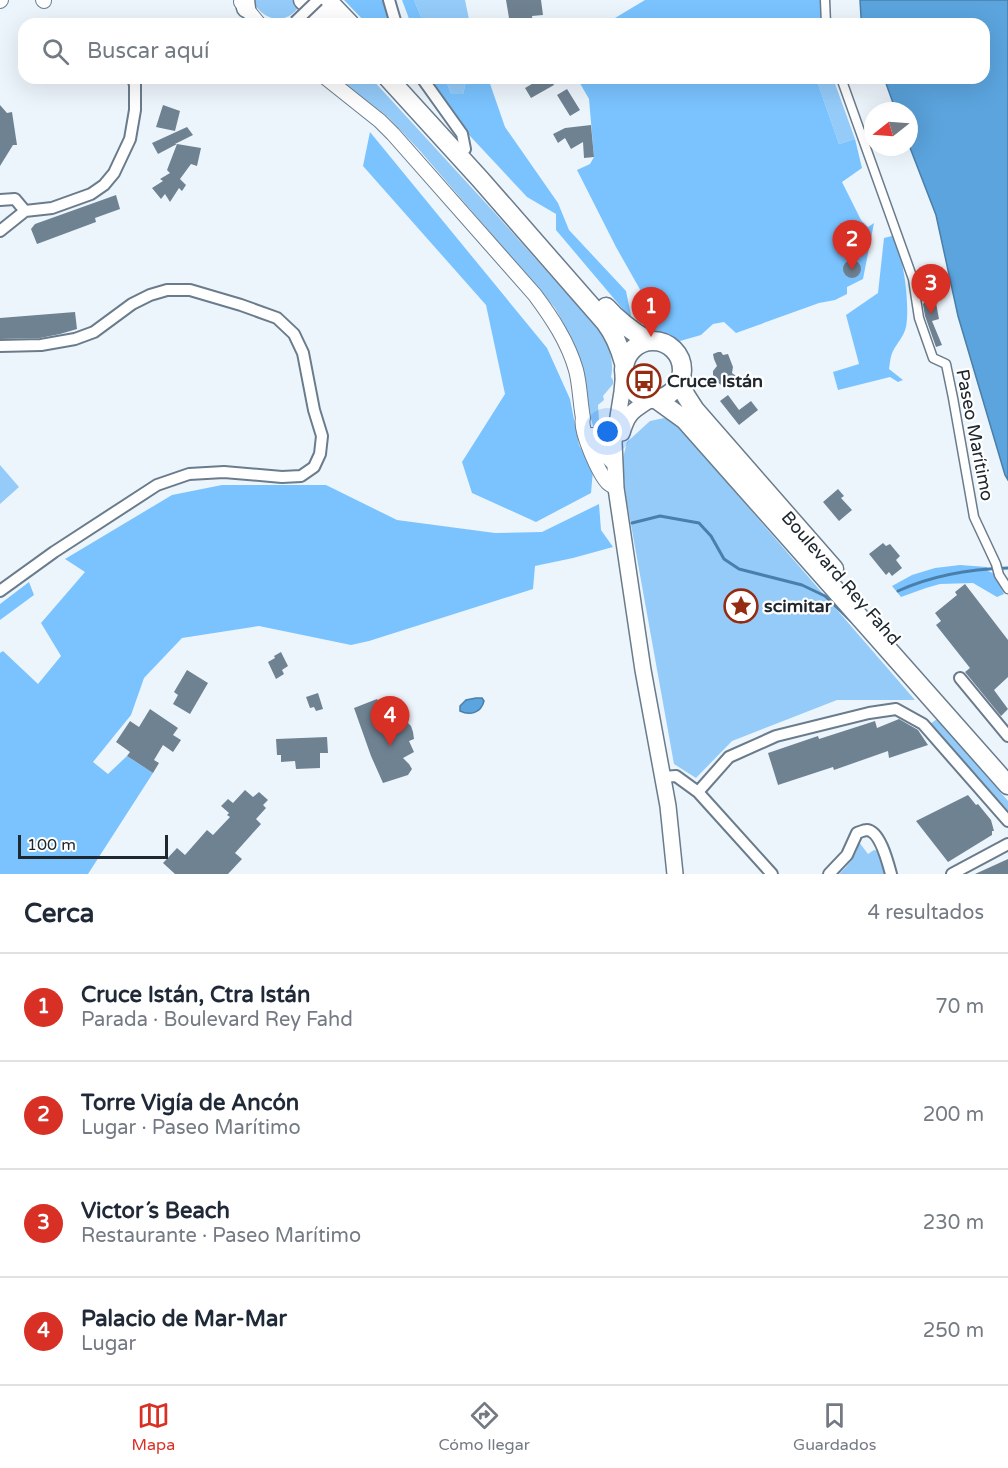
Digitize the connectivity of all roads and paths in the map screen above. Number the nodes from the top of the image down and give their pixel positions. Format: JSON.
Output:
{"nodes":[{"id":1,"x":303,"y":0,"type":"edge"},
{"id":2,"x":317,"y":0,"type":"edge"},
{"id":3,"x":327,"y":0,"type":"edge"},
{"id":4,"x":389,"y":0,"type":"edge"},
{"id":5,"x":825,"y":0,"type":"edge"},
{"id":6,"x":298,"y":18,"type":"edge"},
{"id":7,"x":322,"y":18,"type":"edge"},
{"id":8,"x":334,"y":18,"type":"edge"},
{"id":9,"x":344,"y":18,"type":"edge"},
{"id":10,"x":394,"y":18,"type":"edge"},
{"id":11,"x":826,"y":18,"type":"edge"},
{"id":12,"x":134,"y":84,"type":"edge"},
{"id":13,"x":334,"y":84,"type":"edge"},
{"id":14,"x":393,"y":84,"type":"edge"},
{"id":15,"x":406,"y":84,"type":"edge"},
{"id":16,"x":426,"y":84,"type":"edge"},
{"id":17,"x":843,"y":84,"type":"edge"},
{"id":18,"x":465,"y":148,"type":"junction"},
{"id":19,"x":0,"y":200,"type":"edge"},
{"id":20,"x":25,"y":211,"type":"junction"},
{"id":21,"x":0,"y":231,"type":"edge"},
{"id":22,"x":648,"y":341,"type":"junction"},
{"id":23,"x":0,"y":346,"type":"edge"},
{"id":24,"x":624,"y":366,"type":"junction"},
{"id":25,"x":679,"y":381,"type":"junction"},
{"id":26,"x":653,"y":399,"type":"junction"},
{"id":27,"x":597,"y":453,"type":"junction"},
{"id":28,"x":614,"y":453,"type":"junction"},
{"id":29,"x":616,"y":488,"type":"junction"},
{"id":30,"x":1008,"y":589,"type":"edge"},
{"id":31,"x":0,"y":591,"type":"edge"},
{"id":32,"x":960,"y":678,"type":"dead end"},
{"id":33,"x":1008,"y":736,"type":"edge"},
{"id":34,"x":1008,"y":770,"type":"edge"},
{"id":35,"x":663,"y":777,"type":"junction"},
{"id":36,"x":1008,"y":785,"type":"edge"},
{"id":37,"x":698,"y":792,"type":"junction"},
{"id":38,"x":1008,"y":821,"type":"edge"},
{"id":39,"x":1008,"y":844,"type":"edge"},
{"id":40,"x":957,"y":873,"type":"edge"},
{"id":41,"x":675,"y":874,"type":"edge"},
{"id":42,"x":772,"y":874,"type":"edge"},
{"id":43,"x":829,"y":874,"type":"edge"},
{"id":44,"x":891,"y":874,"type":"edge"}],
"edges":[{"from":1,"to":7,"type":"main road"},
{"from":2,"to":6,"type":"street","bridge":true},
{"from":2,"to":8,"type":"main road"},
{"from":3,"to":9,"type":"main road"},
{"from":4,"to":10,"type":"street"},
{"from":5,"to":11,"type":"street"},
{"from":12,"to":20,"type":"street"},
{"from":13,"to":27,"type":"street"},
{"from":14,"to":24,"type":"main road"},
{"from":15,"to":18,"type":"main road"},
{"from":16,"to":18,"type":"street"},
{"from":17,"to":30,"type":"street","name":"Paseo Marítimo"},
{"from":18,"to":22,"type":"main road"},
{"from":19,"to":20,"type":"street"},
{"from":20,"to":21,"type":"street"},
{"from":22,"to":24,"type":"main road"},
{"from":22,"to":25,"type":"main road"},
{"from":23,"to":31,"type":"street"},
{"from":24,"to":26,"type":"main road"},
{"from":24,"to":28,"type":"main road"},
{"from":25,"to":26,"type":"main road"},
{"from":25,"to":34,"type":"main road","name":"Boulevard Rey Fahd"},
{"from":26,"to":28,"type":"main road"},
{"from":26,"to":36,"type":"main road","name":"Boulevard Rey Fahd"},
{"from":27,"to":28,"type":"street"},
{"from":27,"to":28,"type":"street"},
{"from":27,"to":29,"type":"street"},
{"from":28,"to":29,"type":"main road"},
{"from":29,"to":35,"type":"main road"},
{"from":32,"to":33,"type":"street"},
{"from":35,"to":37,"type":"street"},
{"from":35,"to":41,"type":"main road"},
{"from":37,"to":38,"type":"street"},
{"from":37,"to":42,"type":"street"},
{"from":39,"to":40,"type":"street"},
{"from":43,"to":44,"type":"street"}]}
